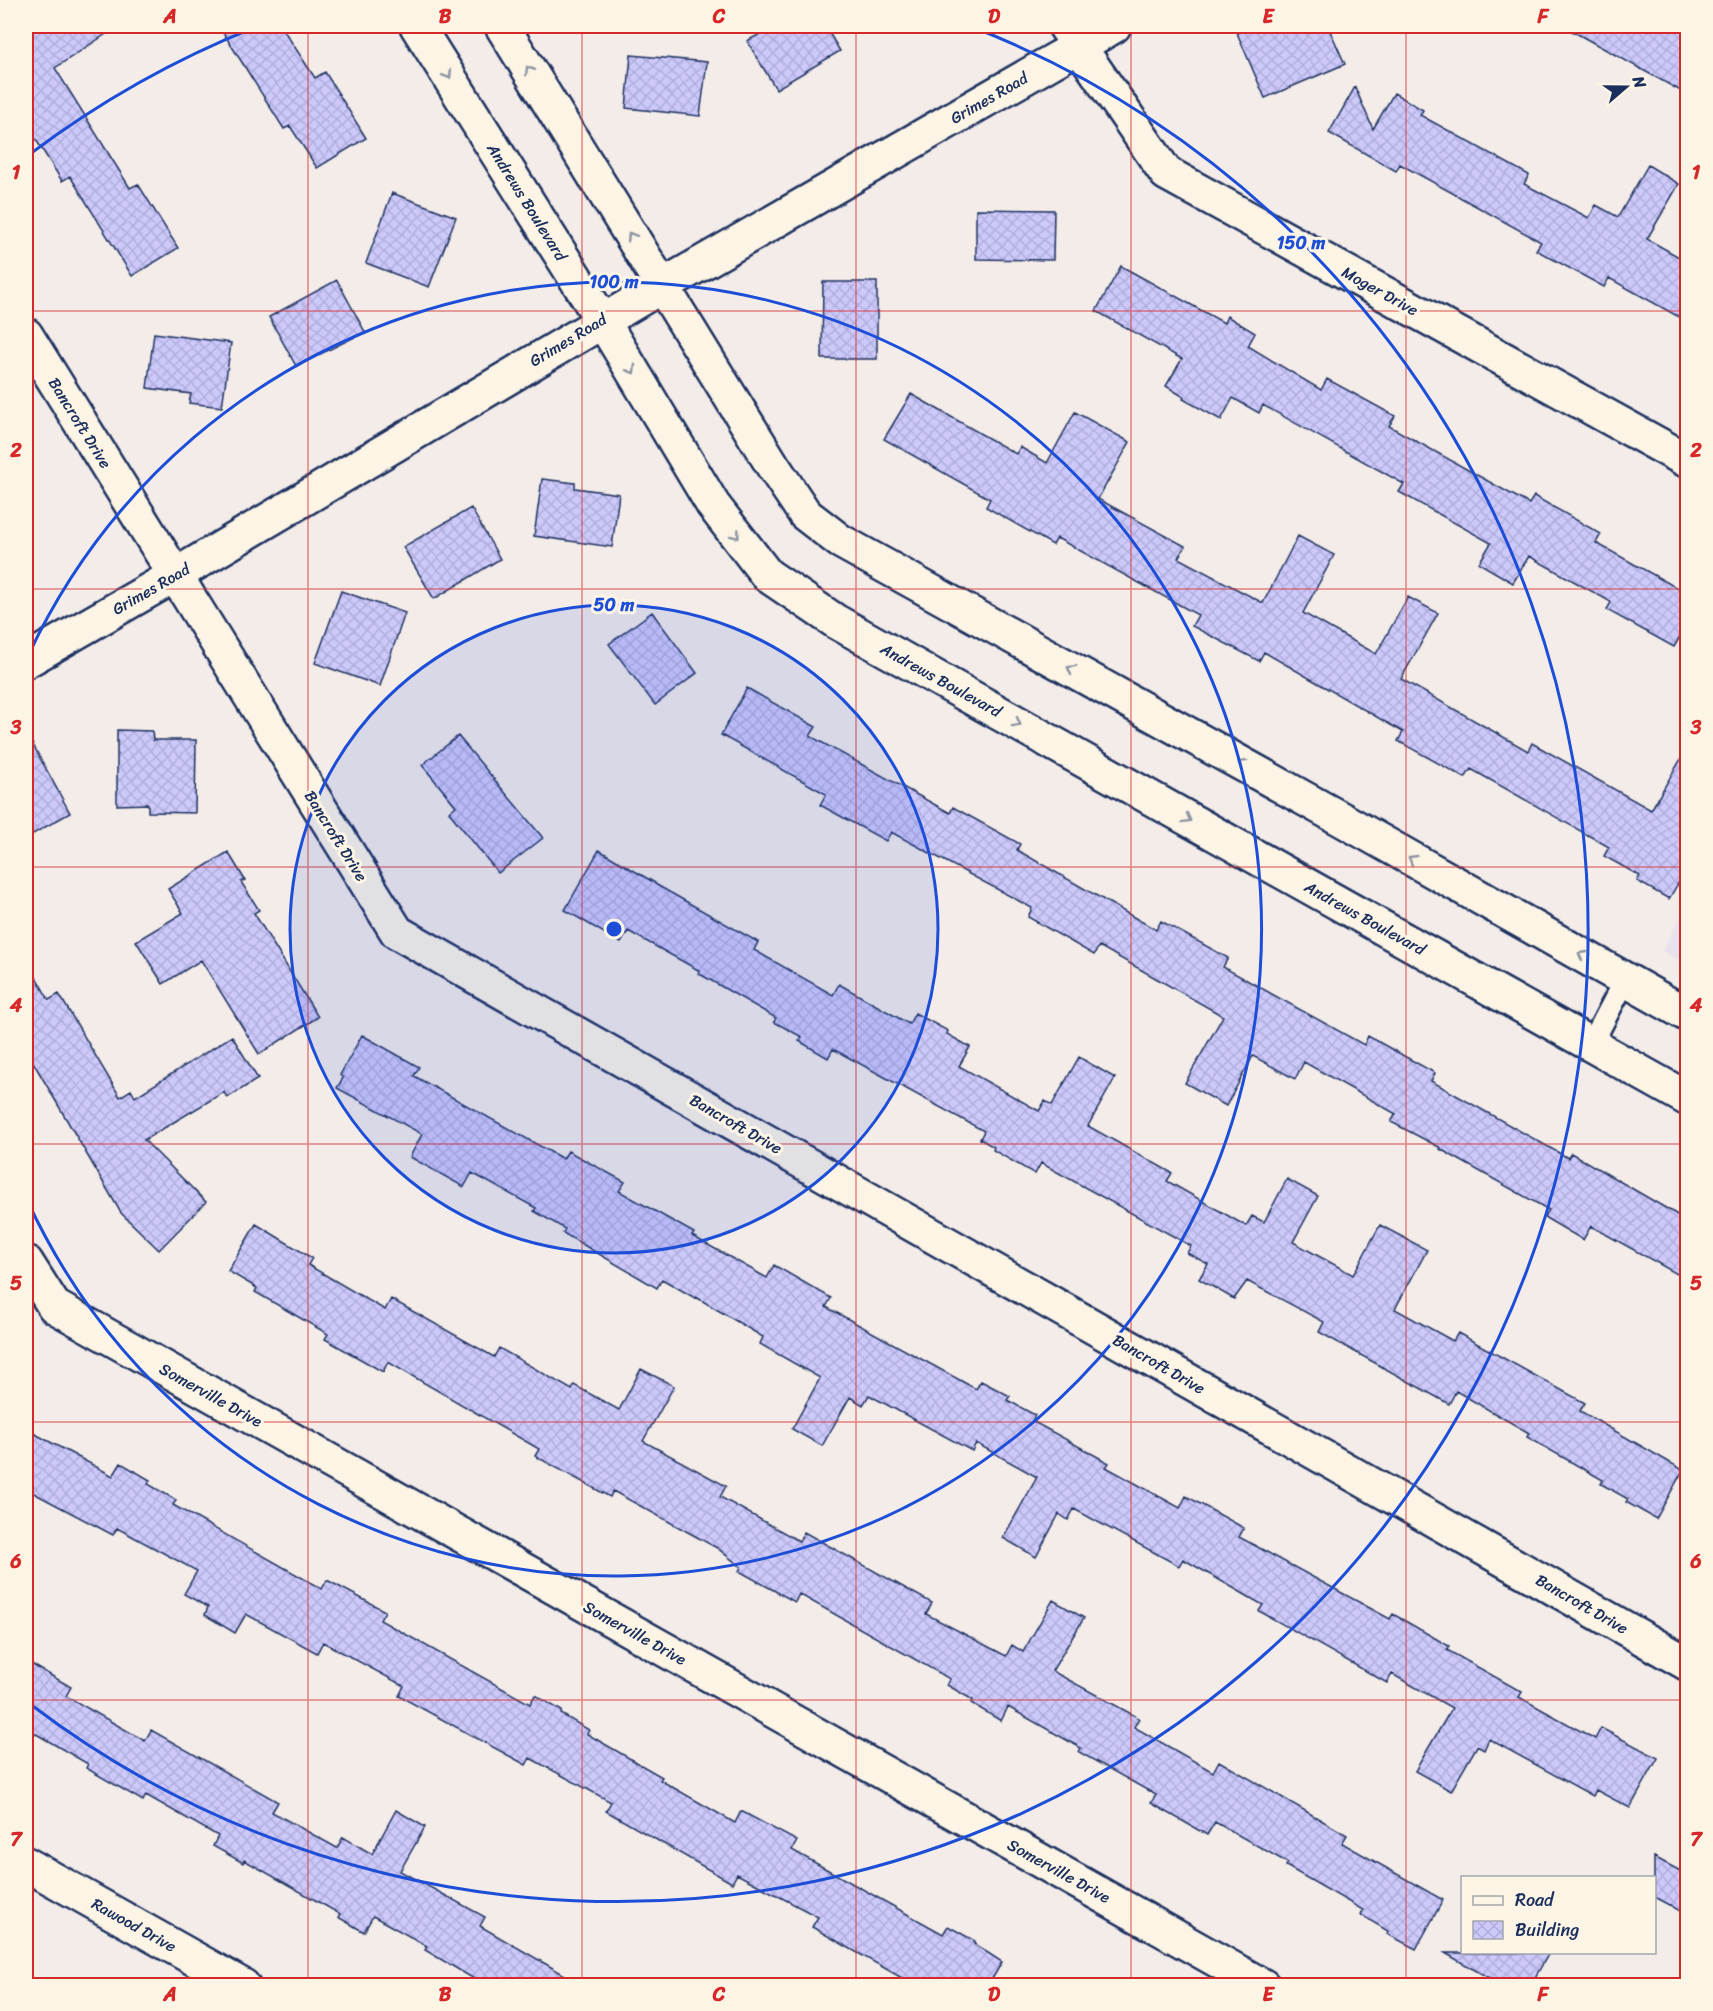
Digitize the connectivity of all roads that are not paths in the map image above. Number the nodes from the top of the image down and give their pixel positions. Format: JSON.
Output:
{"nodes":[{"id":1,"x":417,"y":26,"type":"edge"},
{"id":2,"x":502,"y":26,"type":"edge"},
{"id":3,"x":1114,"y":26,"type":"edge"},
{"id":4,"x":1071,"y":36,"type":"edge"},
{"id":5,"x":662,"y":286,"type":"junction"},
{"id":6,"x":602,"y":320,"type":"junction"},
{"id":7,"x":26,"y":335,"type":"edge"},
{"id":8,"x":1688,"y":461,"type":"edge"},
{"id":9,"x":174,"y":576,"type":"junction"},
{"id":10,"x":26,"y":661,"type":"edge"},
{"id":11,"x":1625,"y":980,"type":"junction"},
{"id":12,"x":1688,"y":1015,"type":"edge"},
{"id":13,"x":1591,"y":1045,"type":"junction"},
{"id":14,"x":1688,"y":1099,"type":"edge"},
{"id":15,"x":26,"y":1262,"type":"edge"},
{"id":16,"x":1688,"y":1664,"type":"edge"},
{"id":17,"x":26,"y":1864,"type":"edge"},
{"id":18,"x":243,"y":1986,"type":"edge"},
{"id":19,"x":1263,"y":1986,"type":"edge"}],
"edges":[{"from":1,"to":6,"type":"street","name":"Andrews Boulevard","one_way":true},
{"from":5,"to":2,"type":"street","one_way":true},
{"from":3,"to":4,"type":"street","name":"Grimes Road"},
{"from":4,"to":5,"type":"street","name":"Grimes Road"},
{"from":4,"to":8,"type":"street","name":"Moger Drive"},
{"from":5,"to":6,"type":"street","name":"Grimes Road"},
{"from":11,"to":5,"type":"street","one_way":true},
{"from":6,"to":9,"type":"street","name":"Grimes Road"},
{"from":6,"to":13,"type":"street","name":"Andrews Boulevard","one_way":true},
{"from":7,"to":9,"type":"street","name":"Bancroft Drive"},
{"from":9,"to":10,"type":"street","name":"Grimes Road"},
{"from":9,"to":16,"type":"street","name":"Bancroft Drive"},
{"from":11,"to":12,"type":"street"},
{"from":11,"to":13,"type":"lane"},
{"from":13,"to":14,"type":"street","name":"Andrews Boulevard"},
{"from":15,"to":19,"type":"street","name":"Somerville Drive"},
{"from":17,"to":18,"type":"street","name":"Rawood Drive"}]}
